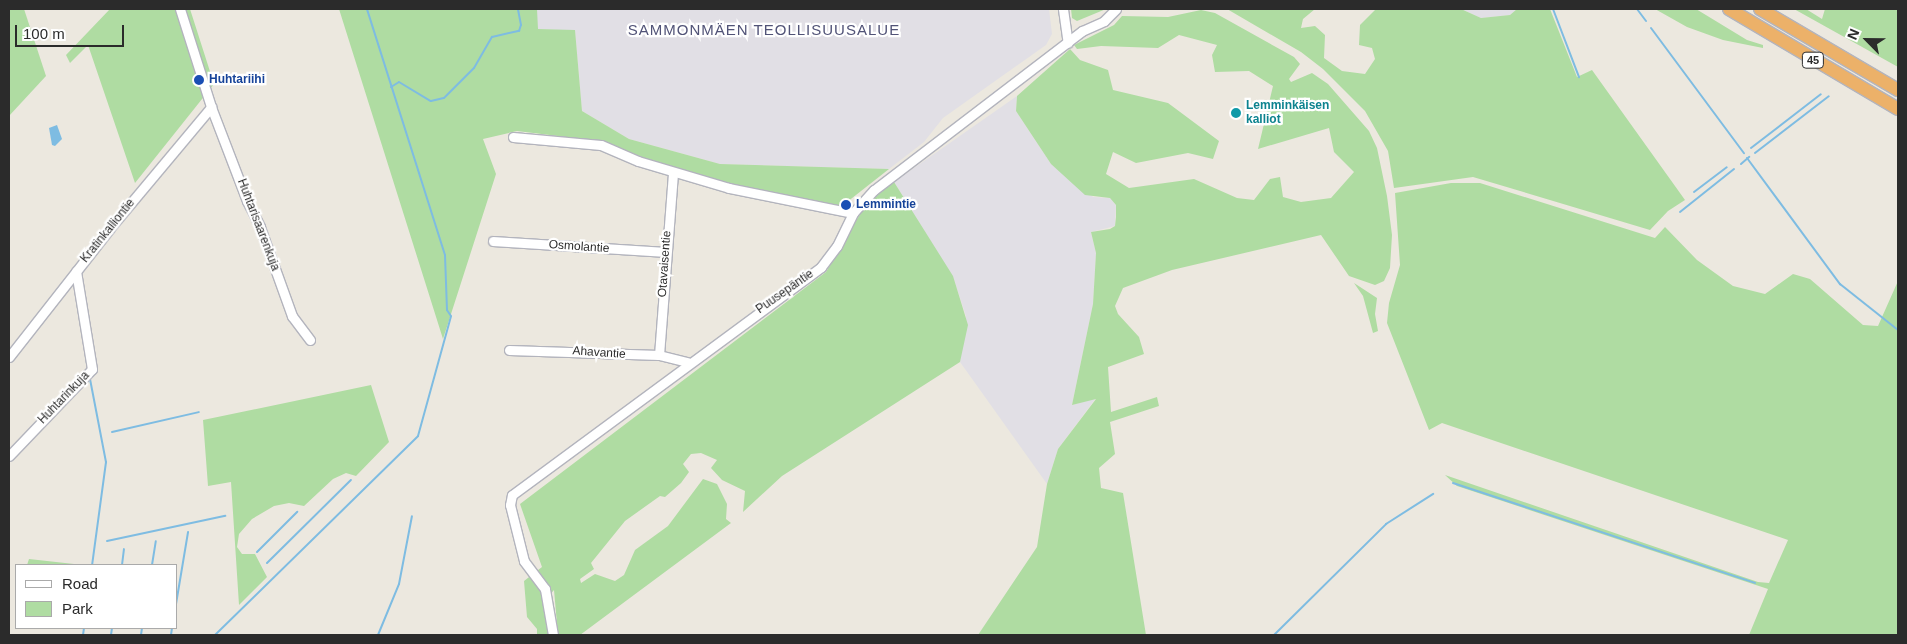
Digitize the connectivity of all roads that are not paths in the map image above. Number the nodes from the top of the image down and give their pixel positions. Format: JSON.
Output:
{"nodes":[{"id":1,"x":180,"y":9,"type":"edge"},
{"id":2,"x":1063,"y":9,"type":"edge"},
{"id":3,"x":1116,"y":9,"type":"edge"},
{"id":4,"x":1729,"y":9,"type":"edge"},
{"id":5,"x":1760,"y":9,"type":"edge"},
{"id":6,"x":1068,"y":43,"type":"junction"},
{"id":7,"x":1898,"y":90,"type":"edge"},
{"id":8,"x":211,"y":107,"type":"junction"},
{"id":9,"x":1898,"y":109,"type":"edge"},
{"id":10,"x":513,"y":137,"type":"dead end"},
{"id":11,"x":673,"y":172,"type":"junction"},
{"id":12,"x":853,"y":213,"type":"junction"},
{"id":13,"x":493,"y":241,"type":"dead end"},
{"id":14,"x":666,"y":252,"type":"junction"},
{"id":15,"x":76,"y":271,"type":"junction"},
{"id":16,"x":310,"y":340,"type":"dead end"},
{"id":17,"x":509,"y":350,"type":"dead end"},
{"id":18,"x":659,"y":355,"type":"junction"},
{"id":19,"x":9,"y":358,"type":"edge"},
{"id":20,"x":688,"y":362,"type":"junction"},
{"id":21,"x":9,"y":456,"type":"edge"},
{"id":22,"x":553,"y":635,"type":"edge"}],
"edges":[{"from":1,"to":8,"type":"street","name":"Huhtarisaarenkuja"},
{"from":2,"to":6,"type":"street"},
{"from":3,"to":6,"type":"street","name":"Puusepäntie"},
{"from":4,"to":9,"type":"highway","number":"45"},
{"from":5,"to":7,"type":"highway","number":"45"},
{"from":6,"to":12,"type":"street","name":"Puusepäntie"},
{"from":8,"to":15,"type":"street","name":"Kratinkalliontie"},
{"from":8,"to":16,"type":"street","name":"Huhtarisaarenkuja"},
{"from":10,"to":11,"type":"street"},
{"from":11,"to":12,"type":"street"},
{"from":11,"to":14,"type":"street","name":"Otavaisentie"},
{"from":12,"to":20,"type":"street","name":"Puusepäntie"},
{"from":13,"to":14,"type":"street","name":"Osmolantie"},
{"from":14,"to":18,"type":"street","name":"Otavaisentie"},
{"from":15,"to":19,"type":"street","name":"Kratinkalliontie"},
{"from":15,"to":21,"type":"street","name":"Huhtarinkuja"},
{"from":17,"to":18,"type":"street","name":"Ahavantie"},
{"from":18,"to":20,"type":"street","name":"Ahavantie"},
{"from":20,"to":22,"type":"street","name":"Puusepäntie"}]}
